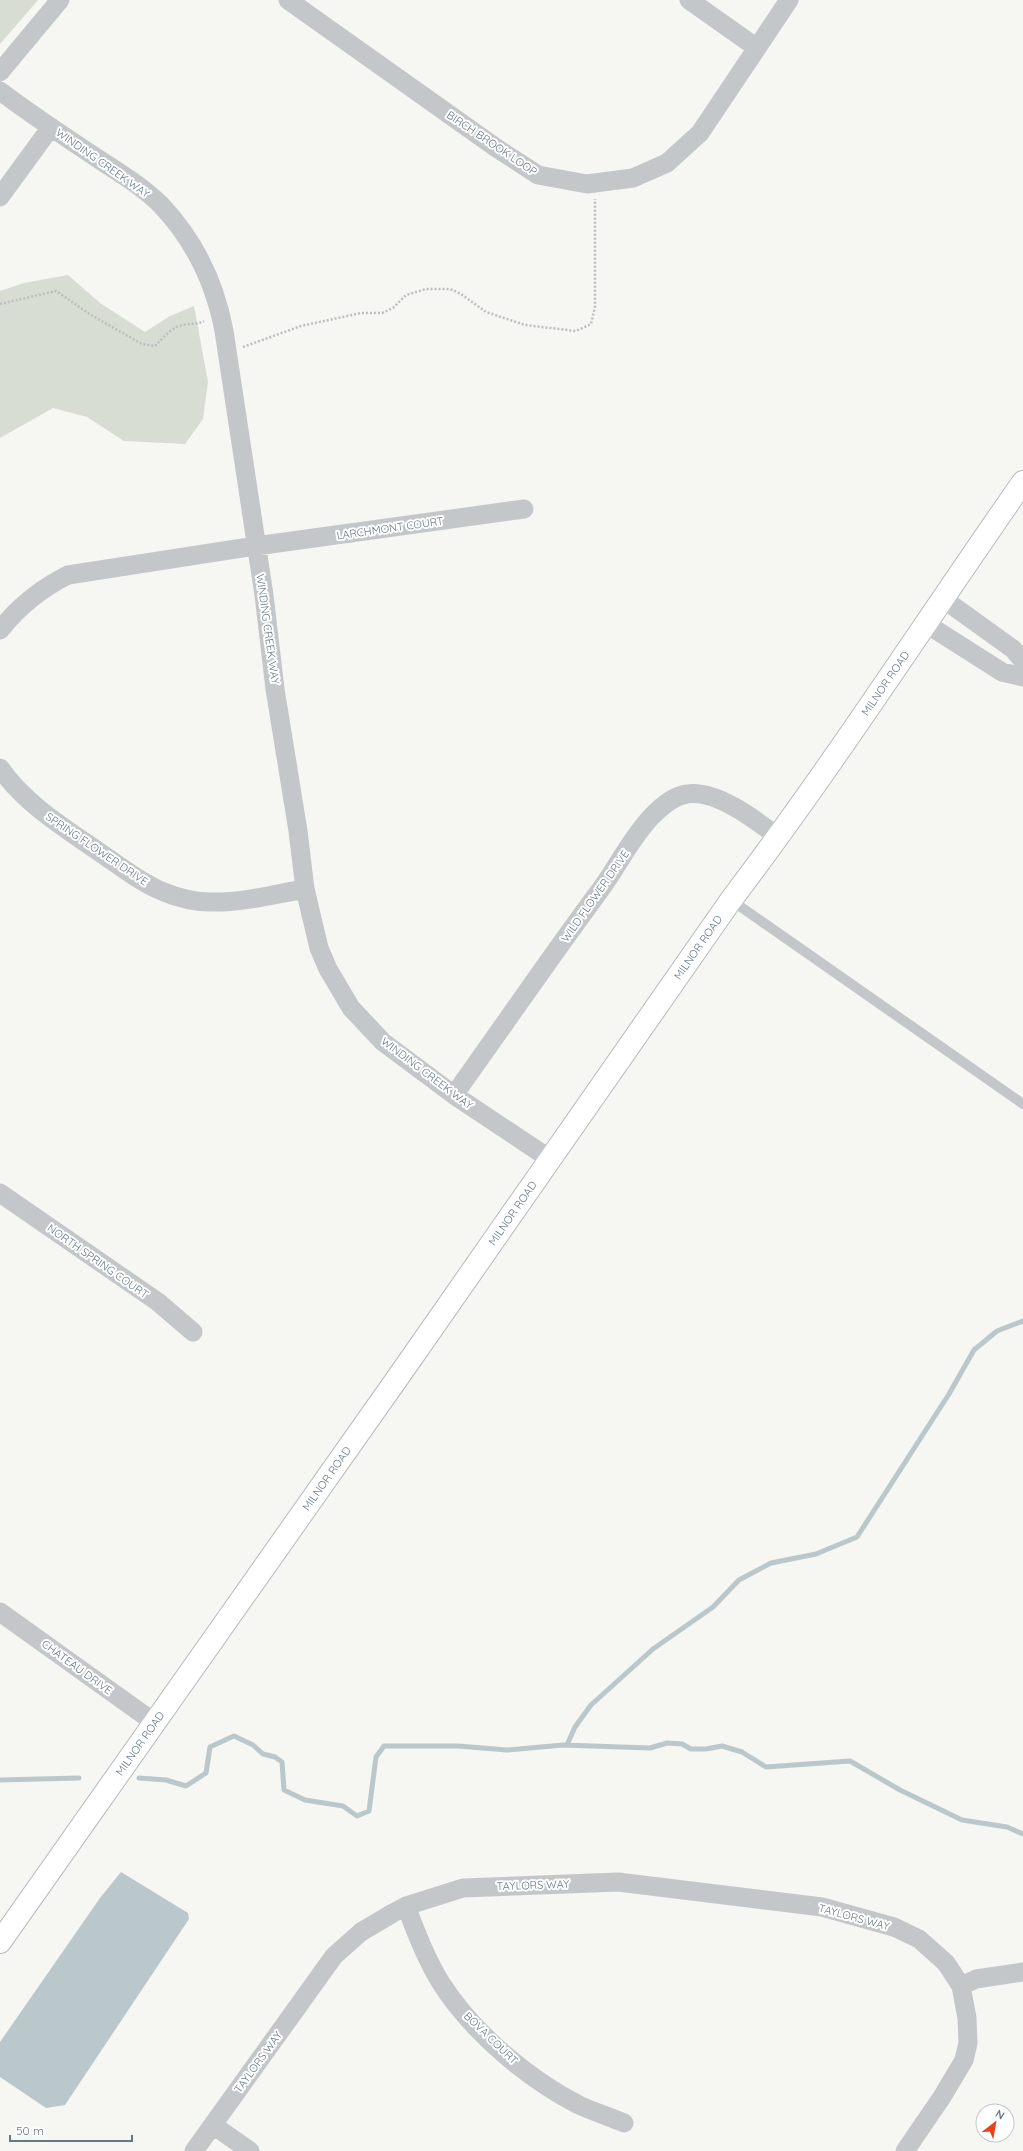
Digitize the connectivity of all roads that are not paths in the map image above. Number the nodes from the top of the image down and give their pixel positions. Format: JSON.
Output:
{"nodes":[{"id":1,"x":60,"y":0,"type":"edge"},
{"id":2,"x":288,"y":0,"type":"edge"},
{"id":3,"x":689,"y":0,"type":"edge"},
{"id":4,"x":789,"y":0,"type":"edge"},
{"id":5,"x":757,"y":48,"type":"junction"},
{"id":6,"x":0,"y":72,"type":"edge"},
{"id":7,"x":0,"y":91,"type":"edge"},
{"id":8,"x":50,"y":127,"type":"junction"},
{"id":9,"x":0,"y":197,"type":"edge"},
{"id":10,"x":1023,"y":482,"type":"edge"},
{"id":11,"x":524,"y":509,"type":"dead end"},
{"id":12,"x":256,"y":546,"type":"junction"},
{"id":13,"x":942,"y":598,"type":"junction"},
{"id":14,"x":924,"y":623,"type":"junction"},
{"id":15,"x":0,"y":630,"type":"edge"},
{"id":16,"x":1023,"y":661,"type":"edge"},
{"id":17,"x":1023,"y":677,"type":"edge"},
{"id":18,"x":0,"y":768,"type":"edge"},
{"id":19,"x":778,"y":837,"type":"junction"},
{"id":20,"x":305,"y":890,"type":"junction"},
{"id":21,"x":731,"y":900,"type":"junction"},
{"id":22,"x":454,"y":1095,"type":"junction"},
{"id":23,"x":1023,"y":1104,"type":"edge"},
{"id":24,"x":550,"y":1159,"type":"junction"},
{"id":25,"x":0,"y":1193,"type":"edge"},
{"id":26,"x":193,"y":1332,"type":"dead end"},
{"id":27,"x":0,"y":1612,"type":"edge"},
{"id":28,"x":155,"y":1723,"type":"junction"},
{"id":29,"x":406,"y":1906,"type":"junction"},
{"id":30,"x":0,"y":1942,"type":"edge"},
{"id":31,"x":1023,"y":1972,"type":"edge"},
{"id":32,"x":961,"y":1986,"type":"junction"},
{"id":33,"x":624,"y":2123,"type":"dead end"},
{"id":34,"x":213,"y":2125,"type":"junction"},
{"id":35,"x":194,"y":2151,"type":"edge"},
{"id":36,"x":250,"y":2151,"type":"edge"},
{"id":37,"x":905,"y":2151,"type":"edge"}],
"edges":[{"from":1,"to":6,"type":"street"},
{"from":2,"to":5,"type":"street","name":"BIRCH BROOK LOOP"},
{"from":3,"to":5,"type":"street"},
{"from":4,"to":5,"type":"street","name":"BIRCH BROOK LOOP"},
{"from":7,"to":8,"type":"street","name":"WINDING CREEK WAY"},
{"from":8,"to":9,"type":"street"},
{"from":8,"to":12,"type":"street","name":"WINDING CREEK WAY"},
{"from":10,"to":13,"type":"main road","name":"MILNOR ROAD"},
{"from":11,"to":12,"type":"street","name":"LARCHMONT COURT"},
{"from":12,"to":15,"type":"street"},
{"from":12,"to":20,"type":"street","name":"WINDING CREEK WAY"},
{"from":13,"to":14,"type":"main road","name":"MILNOR ROAD"},
{"from":13,"to":16,"type":"street"},
{"from":14,"to":17,"type":"street"},
{"from":14,"to":19,"type":"main road","name":"MILNOR ROAD"},
{"from":18,"to":20,"type":"street","name":"SPRING FLOWER DRIVE"},
{"from":19,"to":21,"type":"main road","name":"MILNOR ROAD"},
{"from":19,"to":22,"type":"street","name":"WILD FLOWER DRIVE"},
{"from":20,"to":22,"type":"street","name":"WINDING CREEK WAY"},
{"from":21,"to":23,"type":"lane"},
{"from":21,"to":24,"type":"main road","name":"MILNOR ROAD"},
{"from":22,"to":24,"type":"street","name":"WINDING CREEK WAY"},
{"from":24,"to":28,"type":"main road","name":"MILNOR ROAD"},
{"from":25,"to":26,"type":"street","name":"NORTH SPRING COURT"},
{"from":27,"to":28,"type":"street","name":"CHATEAU DRIVE"},
{"from":28,"to":30,"type":"main road","name":"MILNOR ROAD"},
{"from":29,"to":32,"type":"street","name":"TAYLORS WAY"},
{"from":29,"to":33,"type":"street","name":"BOVA COURT"},
{"from":29,"to":34,"type":"street","name":"TAYLORS WAY"},
{"from":31,"to":32,"type":"street"},
{"from":32,"to":37,"type":"street"},
{"from":34,"to":35,"type":"street","name":"TAYLORS WAY"},
{"from":34,"to":36,"type":"street"}]}
